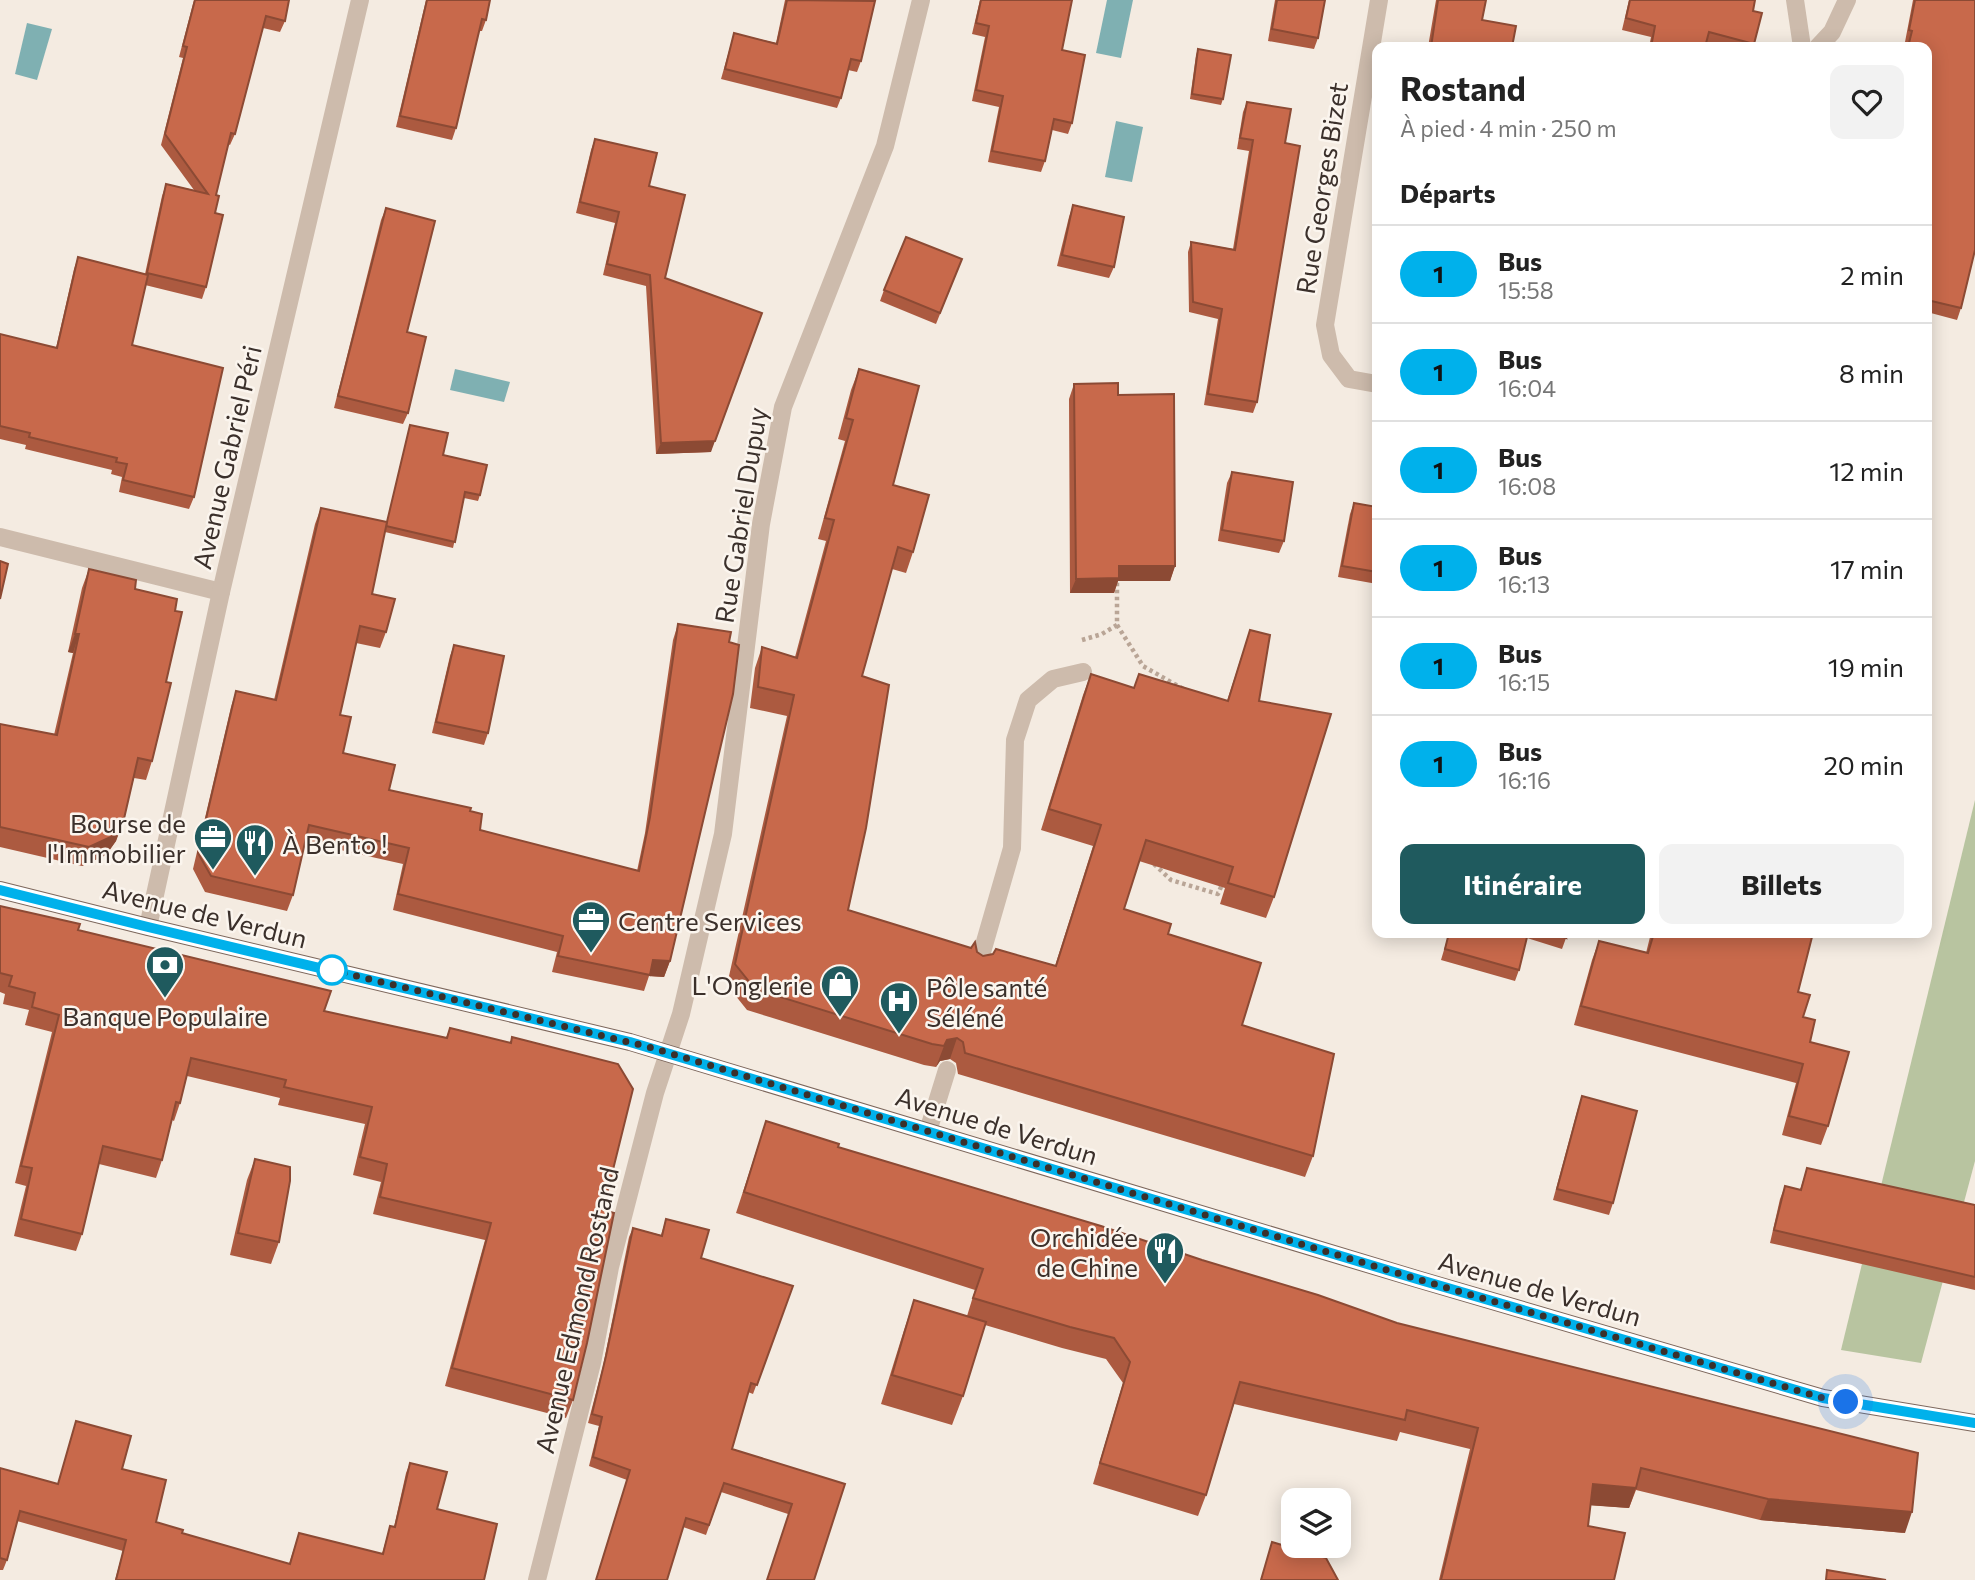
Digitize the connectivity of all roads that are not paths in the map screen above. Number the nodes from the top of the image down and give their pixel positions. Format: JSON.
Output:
{"nodes":[{"id":1,"x":360,"y":0,"type":"edge"},
{"id":2,"x":921,"y":0,"type":"edge"},
{"id":3,"x":1378,"y":0,"type":"edge"},
{"id":4,"x":1795,"y":0,"type":"edge"},
{"id":5,"x":1847,"y":0,"type":"edge"},
{"id":6,"x":1801,"y":42,"type":"edge"},
{"id":7,"x":1823,"y":42,"type":"edge"},
{"id":8,"x":1372,"y":383,"type":"edge"},
{"id":9,"x":0,"y":537,"type":"edge"},
{"id":10,"x":221,"y":592,"type":"junction"},
{"id":11,"x":1083,"y":672,"type":"dead end"},
{"id":12,"x":0,"y":890,"type":"edge"},
{"id":13,"x":148,"y":927,"type":"junction"},
{"id":14,"x":978,"y":966,"type":"edge"},
{"id":15,"x":669,"y":1053,"type":"junction"},
{"id":16,"x":947,"y":1070,"type":"edge"},
{"id":17,"x":928,"y":1131,"type":"junction"},
{"id":18,"x":1975,"y":1423,"type":"edge"},
{"id":19,"x":537,"y":1580,"type":"edge"}],
"edges":[{"from":1,"to":10,"type":"street","name":"Avenue Gabriel Péri"},
{"from":2,"to":15,"type":"street","name":"Rue Gabriel Dupuy"},
{"from":3,"to":8,"type":"street","name":"Rue Georges Bizet"},
{"from":4,"to":6,"type":"street"},
{"from":5,"to":7,"type":"street"},
{"from":9,"to":10,"type":"street"},
{"from":10,"to":13,"type":"street","name":"Avenue Gabriel Péri"},
{"from":11,"to":14,"type":"street"},
{"from":12,"to":13,"type":"main road","name":"Avenue de Verdun"},
{"from":13,"to":15,"type":"main road","name":"Avenue de Verdun"},
{"from":15,"to":17,"type":"main road","name":"Avenue de Verdun"},
{"from":15,"to":19,"type":"street","name":"Avenue Edmond Rostand"},
{"from":16,"to":17,"type":"street"},
{"from":17,"to":18,"type":"main road","name":"Avenue de Verdun"}]}
